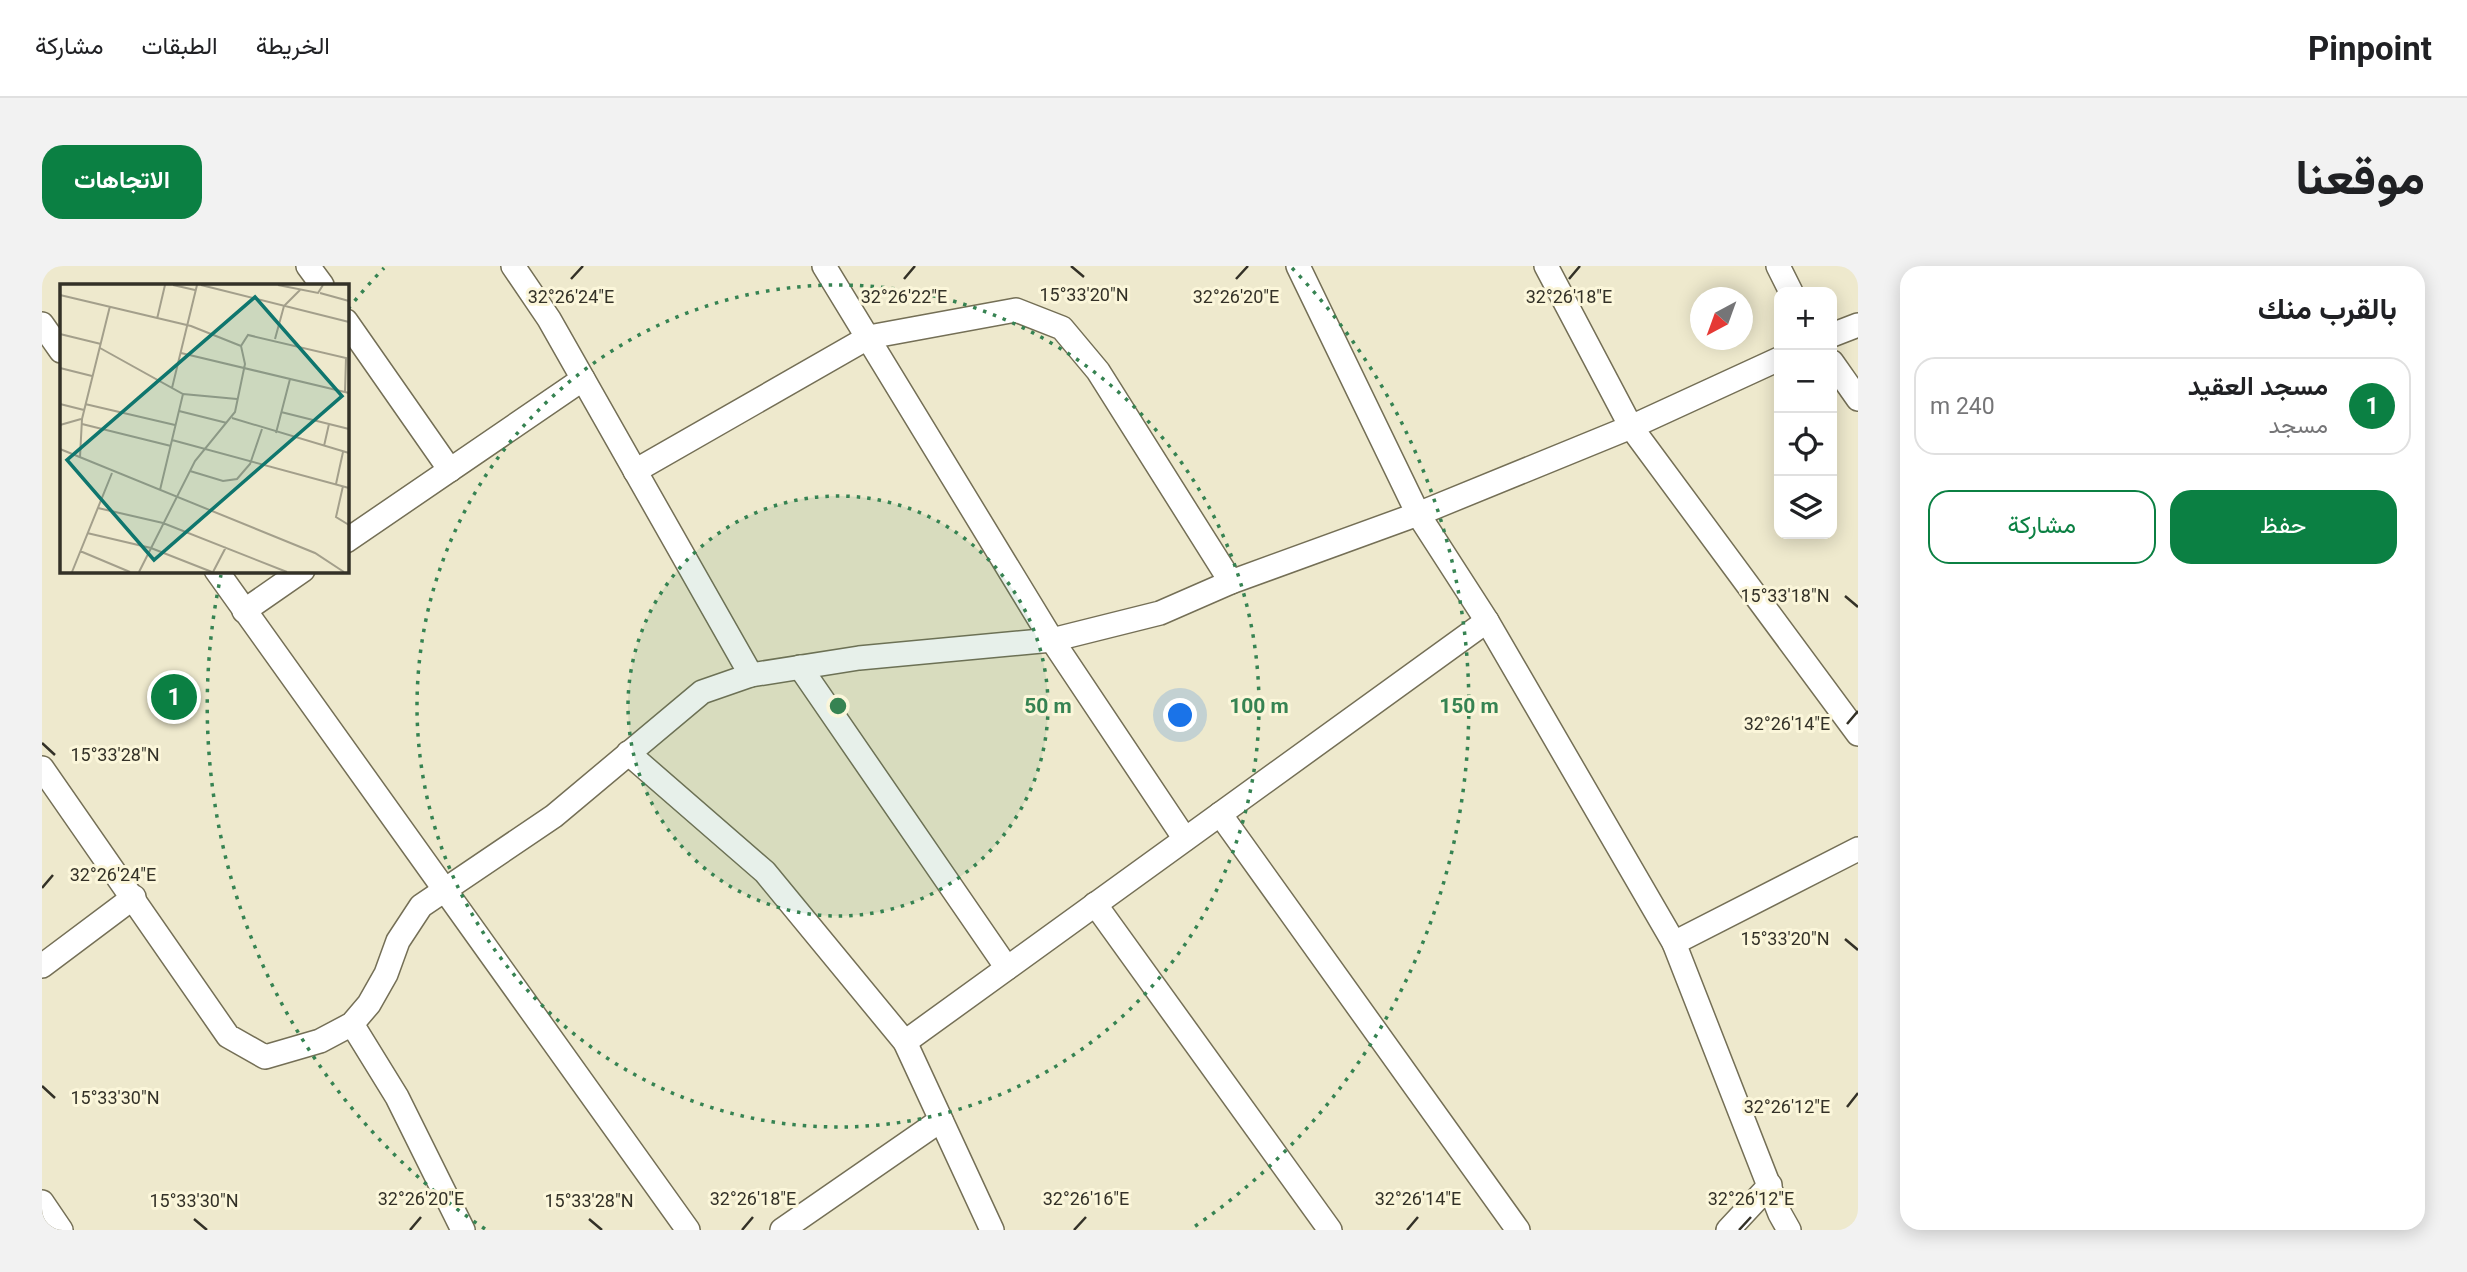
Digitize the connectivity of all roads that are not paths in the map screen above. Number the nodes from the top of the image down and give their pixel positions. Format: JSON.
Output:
{"nodes":[{"id":1,"x":308,"y":266,"type":"edge"},
{"id":2,"x":513,"y":266,"type":"edge"},
{"id":3,"x":824,"y":266,"type":"edge"},
{"id":4,"x":1298,"y":266,"type":"edge"},
{"id":5,"x":1546,"y":266,"type":"edge"},
{"id":6,"x":1778,"y":266,"type":"edge"},
{"id":7,"x":321,"y":284,"type":"edge"},
{"id":8,"x":1788,"y":287,"type":"edge"},
{"id":9,"x":42,"y":324,"type":"edge"},
{"id":10,"x":348,"y":324,"type":"edge"},
{"id":11,"x":1858,"y":325,"type":"edge"},
{"id":12,"x":1837,"y":333,"type":"edge"},
{"id":13,"x":869,"y":337,"type":"junction"},
{"id":14,"x":60,"y":350,"type":"edge"},
{"id":15,"x":1774,"y":361,"type":"edge"},
{"id":16,"x":1837,"y":369,"type":"edge"},
{"id":17,"x":583,"y":379,"type":"junction"},
{"id":18,"x":1858,"y":399,"type":"edge"},
{"id":19,"x":1631,"y":427,"type":"junction"},
{"id":20,"x":450,"y":470,"type":"junction"},
{"id":21,"x":635,"y":471,"type":"junction"},
{"id":22,"x":1418,"y":514,"type":"junction"},
{"id":23,"x":348,"y":540,"type":"edge"},
{"id":24,"x":217,"y":572,"type":"edge"},
{"id":25,"x":300,"y":572,"type":"edge"},
{"id":26,"x":1231,"y":582,"type":"junction"},
{"id":27,"x":244,"y":611,"type":"junction"},
{"id":28,"x":1487,"y":621,"type":"junction"},
{"id":29,"x":1052,"y":640,"type":"junction"},
{"id":30,"x":800,"y":667,"type":"junction"},
{"id":31,"x":751,"y":675,"type":"junction"},
{"id":32,"x":1858,"y":734,"type":"edge"},
{"id":33,"x":628,"y":752,"type":"junction"},
{"id":34,"x":42,"y":768,"type":"edge"},
{"id":35,"x":1220,"y":814,"type":"junction"},
{"id":36,"x":1185,"y":839,"type":"junction"},
{"id":37,"x":1858,"y":849,"type":"edge"},
{"id":38,"x":443,"y":891,"type":"junction"},
{"id":39,"x":134,"y":897,"type":"junction"},
{"id":40,"x":1095,"y":904,"type":"junction"},
{"id":41,"x":1674,"y":943,"type":"junction"},
{"id":42,"x":42,"y":966,"type":"edge"},
{"id":43,"x":1007,"y":968,"type":"junction"},
{"id":44,"x":352,"y":1024,"type":"junction"},
{"id":45,"x":905,"y":1042,"type":"junction"},
{"id":46,"x":941,"y":1119,"type":"junction"},
{"id":47,"x":1770,"y":1185,"type":"junction"},
{"id":48,"x":42,"y":1202,"type":"edge"},
{"id":49,"x":61,"y":1230,"type":"edge"},
{"id":50,"x":463,"y":1230,"type":"edge"},
{"id":51,"x":688,"y":1230,"type":"edge"},
{"id":52,"x":782,"y":1230,"type":"edge"},
{"id":53,"x":992,"y":1230,"type":"edge"},
{"id":54,"x":1330,"y":1230,"type":"edge"},
{"id":55,"x":1518,"y":1230,"type":"edge"},
{"id":56,"x":1728,"y":1230,"type":"edge"},
{"id":57,"x":1789,"y":1230,"type":"edge"}],
"edges":[{"from":1,"to":7,"type":"street"},
{"from":2,"to":17,"type":"street"},
{"from":3,"to":13,"type":"street"},
{"from":4,"to":22,"type":"street"},
{"from":5,"to":19,"type":"street"},
{"from":6,"to":8,"type":"street"},
{"from":9,"to":14,"type":"street"},
{"from":10,"to":20,"type":"street"},
{"from":11,"to":12,"type":"street"},
{"from":13,"to":21,"type":"street"},
{"from":13,"to":26,"type":"street"},
{"from":13,"to":29,"type":"street"},
{"from":15,"to":19,"type":"street"},
{"from":16,"to":18,"type":"street"},
{"from":17,"to":20,"type":"street"},
{"from":17,"to":21,"type":"street"},
{"from":19,"to":22,"type":"street"},
{"from":19,"to":32,"type":"street"},
{"from":20,"to":23,"type":"street"},
{"from":21,"to":31,"type":"street"},
{"from":22,"to":26,"type":"street"},
{"from":22,"to":28,"type":"street"},
{"from":24,"to":27,"type":"street"},
{"from":25,"to":27,"type":"street"},
{"from":26,"to":29,"type":"street"},
{"from":27,"to":38,"type":"street"},
{"from":28,"to":35,"type":"street"},
{"from":28,"to":41,"type":"street"},
{"from":29,"to":30,"type":"street"},
{"from":29,"to":36,"type":"street"},
{"from":30,"to":31,"type":"street"},
{"from":30,"to":43,"type":"street"},
{"from":31,"to":33,"type":"street"},
{"from":33,"to":38,"type":"street"},
{"from":33,"to":45,"type":"street"},
{"from":34,"to":39,"type":"street"},
{"from":35,"to":36,"type":"street"},
{"from":35,"to":55,"type":"street"},
{"from":36,"to":40,"type":"street"},
{"from":37,"to":41,"type":"street"},
{"from":38,"to":44,"type":"street"},
{"from":38,"to":51,"type":"street"},
{"from":39,"to":42,"type":"street"},
{"from":39,"to":44,"type":"street"},
{"from":40,"to":43,"type":"street"},
{"from":40,"to":54,"type":"street"},
{"from":41,"to":47,"type":"street"},
{"from":43,"to":45,"type":"street"},
{"from":44,"to":50,"type":"street"},
{"from":45,"to":46,"type":"street"},
{"from":46,"to":52,"type":"street"},
{"from":46,"to":53,"type":"street"},
{"from":47,"to":56,"type":"street"},
{"from":47,"to":57,"type":"street"},
{"from":48,"to":49,"type":"street"}]}
